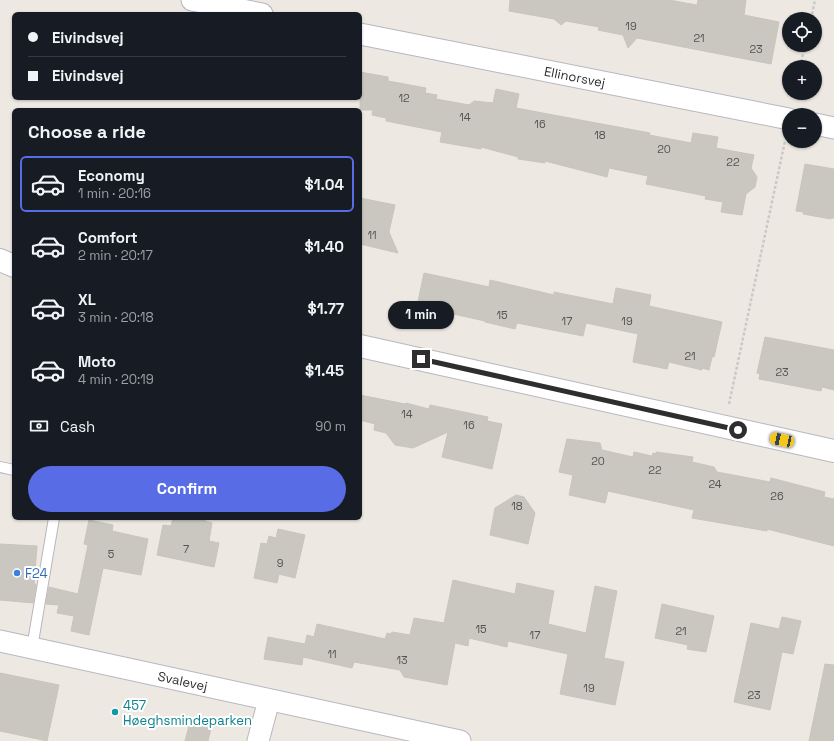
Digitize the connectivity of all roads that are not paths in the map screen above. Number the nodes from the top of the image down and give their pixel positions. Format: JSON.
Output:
{"nodes":[{"id":1,"x":192,"y":0,"type":"edge"},
{"id":2,"x":252,"y":12,"type":"edge"},
{"id":3,"x":362,"y":34,"type":"edge"},
{"id":4,"x":822,"y":125,"type":"edge"},
{"id":5,"x":782,"y":127,"type":"edge"},
{"id":6,"x":834,"y":128,"type":"edge"},
{"id":7,"x":0,"y":260,"type":"edge"},
{"id":8,"x":12,"y":265,"type":"edge"},
{"id":9,"x":12,"y":270,"type":"edge"},
{"id":10,"x":0,"y":271,"type":"edge"},
{"id":11,"x":362,"y":346,"type":"edge"},
{"id":12,"x":834,"y":451,"type":"edge"},
{"id":13,"x":0,"y":468,"type":"edge"},
{"id":14,"x":12,"y":470,"type":"edge"},
{"id":15,"x":54,"y":520,"type":"edge"},
{"id":16,"x":0,"y":641,"type":"edge"},
{"id":17,"x":32,"y":648,"type":"junction"},
{"id":18,"x":269,"y":700,"type":"junction"},
{"id":19,"x":258,"y":741,"type":"edge"},
{"id":20,"x":460,"y":741,"type":"edge"}],
"edges":[{"from":1,"to":2,"type":"street"},
{"from":3,"to":5,"type":"street","name":"Ellinorsvej"},
{"from":4,"to":6,"type":"street"},
{"from":7,"to":8,"type":"street"},
{"from":9,"to":10,"type":"street"},
{"from":11,"to":12,"type":"street"},
{"from":13,"to":14,"type":"lane"},
{"from":15,"to":17,"type":"lane"},
{"from":16,"to":17,"type":"street","name":"Svalevej"},
{"from":17,"to":18,"type":"street","name":"Svalevej"},
{"from":18,"to":19,"type":"street"},
{"from":18,"to":20,"type":"street","name":"Svalevej"}]}
